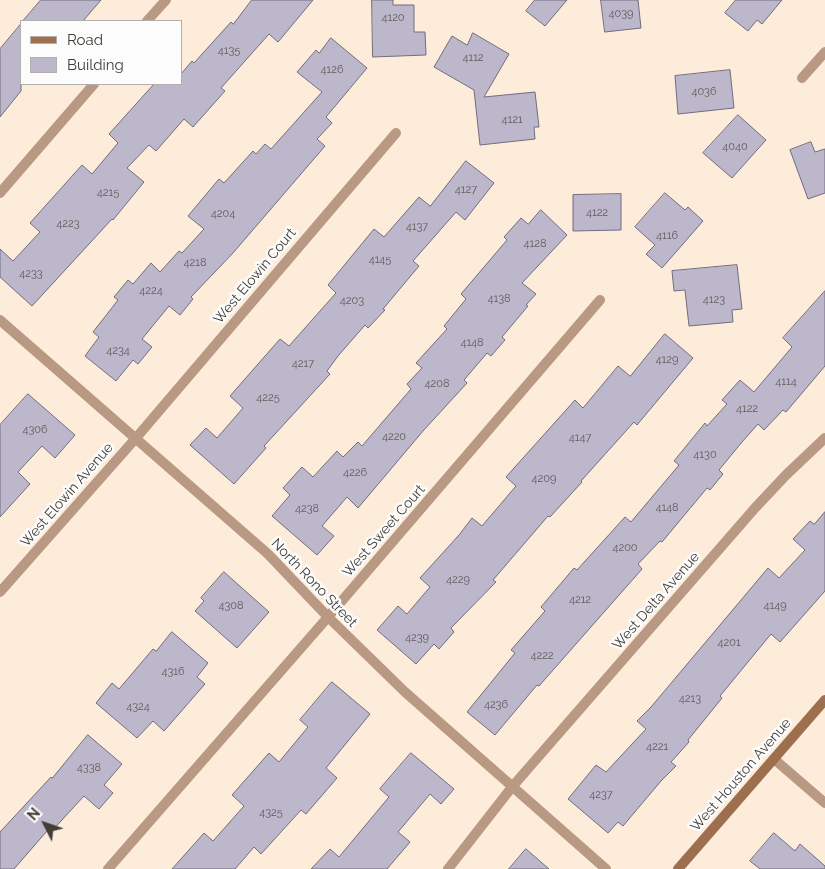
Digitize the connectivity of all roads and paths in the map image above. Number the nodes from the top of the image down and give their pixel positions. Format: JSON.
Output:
{"nodes":[{"id":1,"x":166,"y":0,"type":"edge"},
{"id":2,"x":148,"y":20,"type":"edge"},
{"id":3,"x":825,"y":52,"type":"edge"},
{"id":4,"x":802,"y":78,"type":"dead end"},
{"id":5,"x":93,"y":85,"type":"edge"},
{"id":6,"x":396,"y":133,"type":"dead end"},
{"id":7,"x":0,"y":192,"type":"edge"},
{"id":8,"x":600,"y":300,"type":"dead end"},
{"id":9,"x":0,"y":320,"type":"edge"},
{"id":10,"x":136,"y":438,"type":"junction"},
{"id":11,"x":825,"y":438,"type":"edge"},
{"id":12,"x":0,"y":592,"type":"edge"},
{"id":13,"x":328,"y":618,"type":"junction"},
{"id":14,"x":825,"y":700,"type":"edge"},
{"id":15,"x":774,"y":759,"type":"junction"},
{"id":16,"x":512,"y":787,"type":"junction"},
{"id":17,"x":825,"y":803,"type":"edge"},
{"id":18,"x":108,"y":869,"type":"edge"},
{"id":19,"x":448,"y":869,"type":"edge"},
{"id":20,"x":606,"y":869,"type":"edge"},
{"id":21,"x":678,"y":869,"type":"edge"}],
"edges":[{"from":1,"to":2,"type":"street"},
{"from":3,"to":4,"type":"street"},
{"from":5,"to":7,"type":"street"},
{"from":6,"to":10,"type":"street","name":"West Elowin Court"},
{"from":8,"to":13,"type":"street","name":"West Sweet Court"},
{"from":9,"to":10,"type":"street","name":"North Rono Street"},
{"from":10,"to":12,"type":"street","name":"West Elowin Avenue"},
{"from":10,"to":13,"type":"street","name":"North Rono Street"},
{"from":11,"to":16,"type":"street","name":"West Delta Avenue"},
{"from":13,"to":16,"type":"street","name":"North Rono Street"},
{"from":13,"to":18,"type":"street","name":"West Sweet Court"},
{"from":14,"to":15,"type":"street","name":"West Houston Avenue"},
{"from":15,"to":17,"type":"street"},
{"from":15,"to":21,"type":"street","name":"West Houston Avenue"},
{"from":16,"to":19,"type":"street","name":"West Delta Avenue"},
{"from":16,"to":20,"type":"street","name":"North Rono Street"}]}
